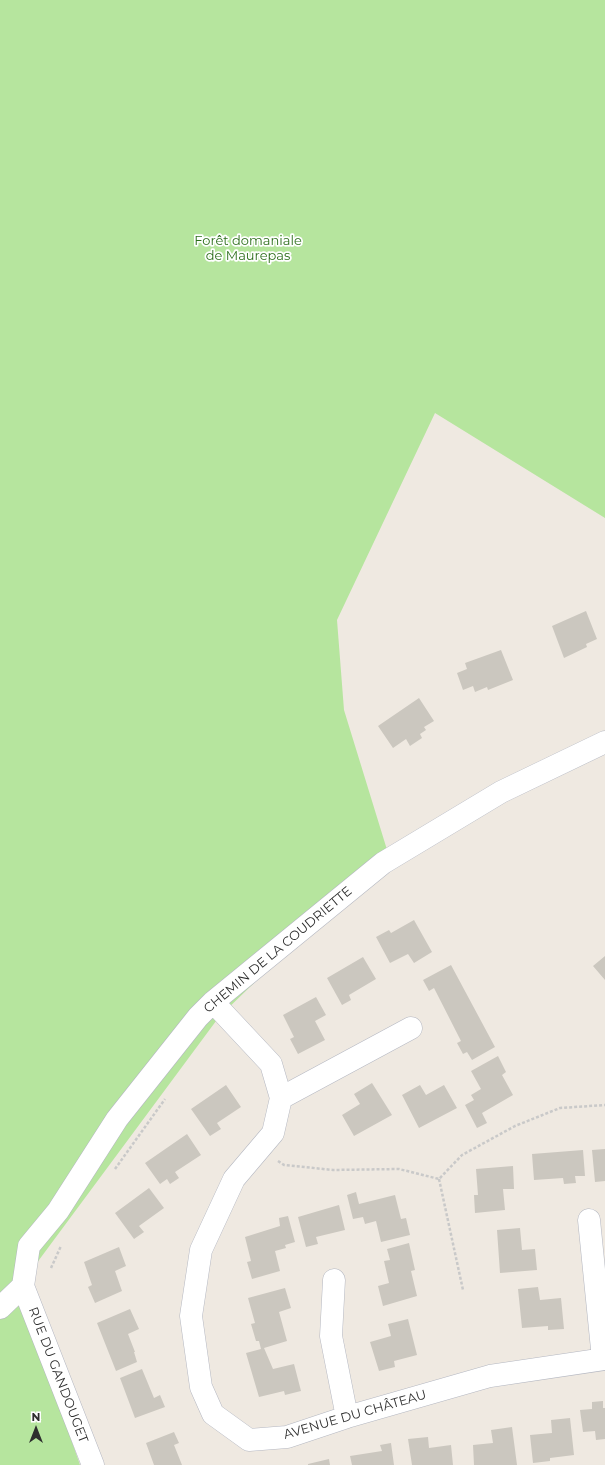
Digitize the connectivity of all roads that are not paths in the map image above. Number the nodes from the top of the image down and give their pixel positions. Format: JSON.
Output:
{"nodes":[{"id":1,"x":605,"y":742,"type":"edge"},
{"id":2,"x":213,"y":1002,"type":"junction"},
{"id":3,"x":411,"y":1028,"type":"dead end"},
{"id":4,"x":281,"y":1098,"type":"junction"},
{"id":5,"x":589,"y":1220,"type":"dead end"},
{"id":6,"x":334,"y":1280,"type":"dead end"},
{"id":7,"x":23,"y":1286,"type":"junction"},
{"id":8,"x":0,"y":1308,"type":"edge"},
{"id":9,"x":604,"y":1359,"type":"edge"},
{"id":10,"x":347,"y":1417,"type":"junction"},
{"id":11,"x":92,"y":1465,"type":"edge"}],
"edges":[{"from":1,"to":2,"type":"street","name":"CHEMIN DE LA COUDRIETTE"},
{"from":2,"to":4,"type":"street","name":"AVENUE DU CHÂTEAU"},
{"from":2,"to":7,"type":"street","name":"CHEMIN DE LA COUDRIETTE"},
{"from":3,"to":4,"type":"street"},
{"from":4,"to":10,"type":"street","name":"AVENUE DU CHÂTEAU"},
{"from":5,"to":9,"type":"street"},
{"from":6,"to":10,"type":"street"},
{"from":7,"to":8,"type":"street"},
{"from":7,"to":11,"type":"street","name":"RUE DU GANDOUGET"},
{"from":9,"to":10,"type":"street","name":"AVENUE DU CHÂTEAU"}]}
